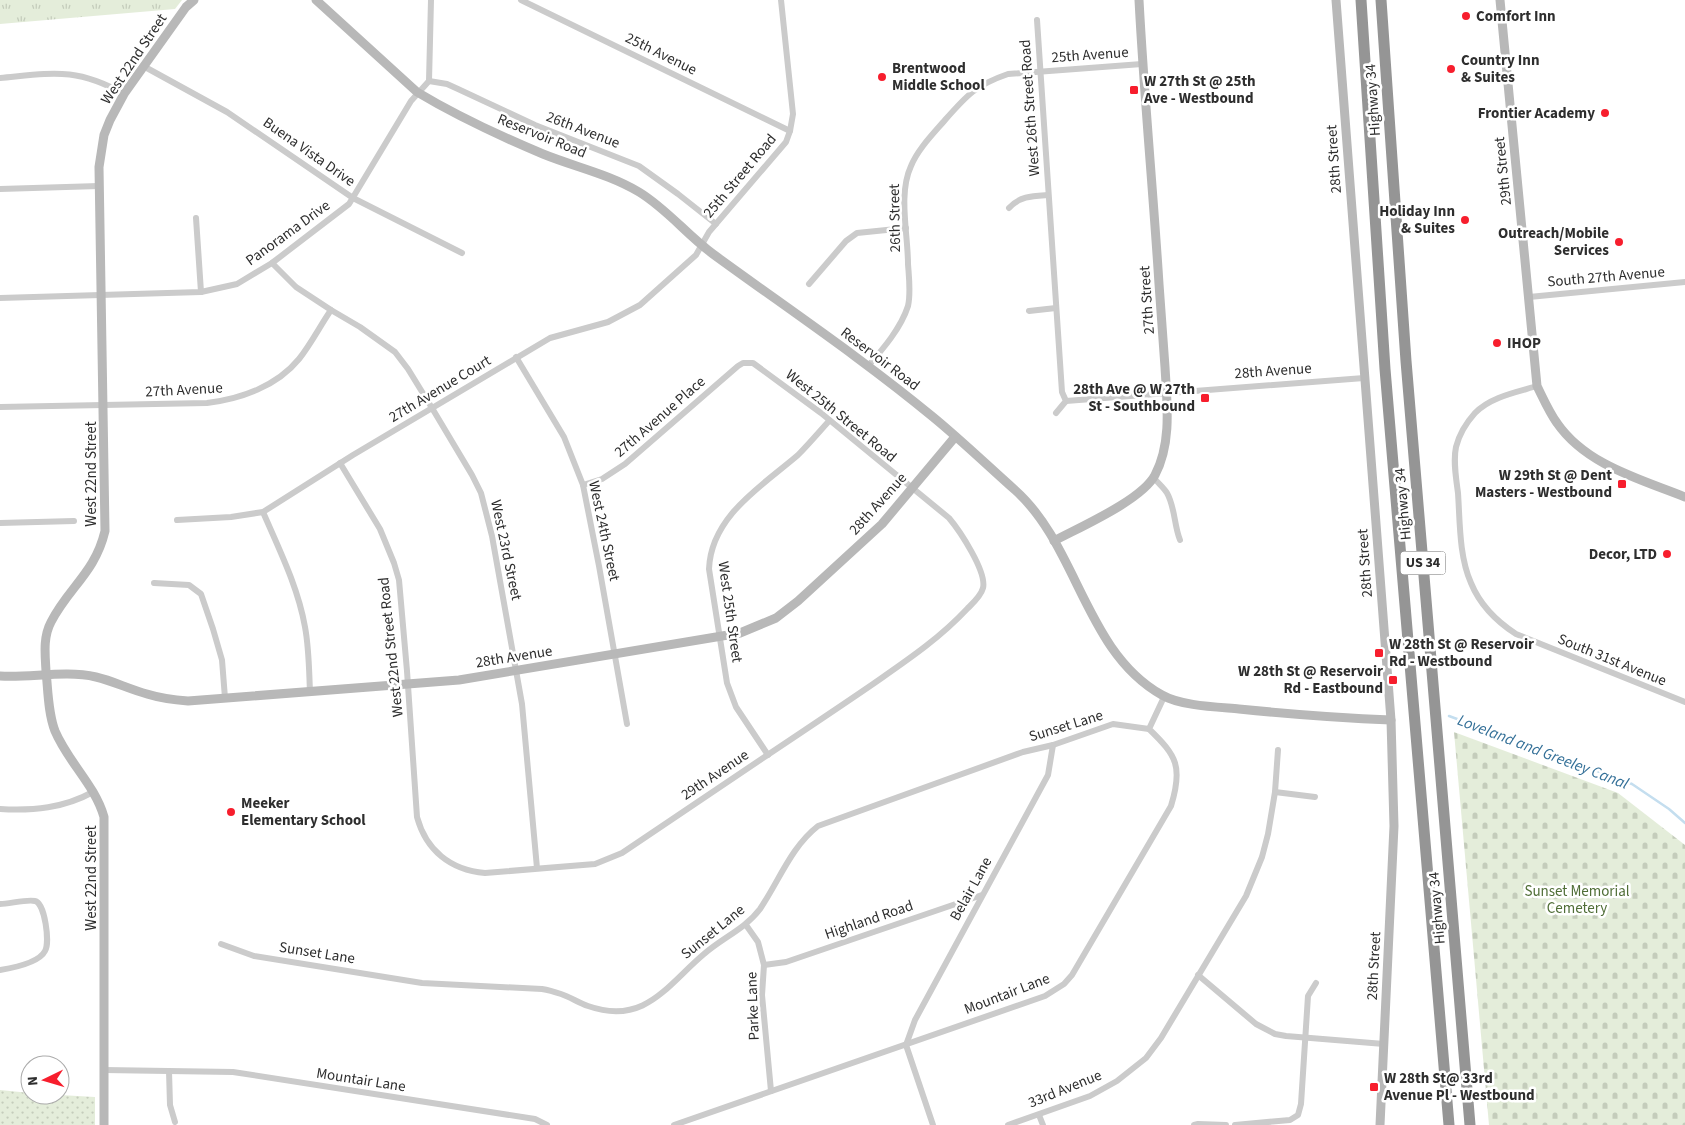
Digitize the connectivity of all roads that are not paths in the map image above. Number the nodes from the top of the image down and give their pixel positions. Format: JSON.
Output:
{"nodes":[{"id":1,"x":194,"y":0,"type":"edge"},
{"id":2,"x":316,"y":0,"type":"edge"},
{"id":3,"x":431,"y":0,"type":"edge"},
{"id":4,"x":521,"y":0,"type":"edge"},
{"id":5,"x":781,"y":0,"type":"edge"},
{"id":6,"x":1139,"y":0,"type":"edge"},
{"id":7,"x":1336,"y":0,"type":"edge"},
{"id":8,"x":1361,"y":0,"type":"edge"},
{"id":9,"x":1381,"y":0,"type":"edge"},
{"id":10,"x":1500,"y":0,"type":"edge"},
{"id":11,"x":1037,"y":20,"type":"dead end"},
{"id":12,"x":1142,"y":64,"type":"junction"},
{"id":13,"x":144,"y":67,"type":"junction"},
{"id":14,"x":1040,"y":72,"type":"junction"},
{"id":15,"x":0,"y":78,"type":"edge"},
{"id":16,"x":429,"y":81,"type":"junction"},
{"id":17,"x":418,"y":92,"type":"junction"},
{"id":18,"x":124,"y":94,"type":"junction"},
{"id":19,"x":790,"y":131,"type":"junction"},
{"id":20,"x":99,"y":186,"type":"junction"},
{"id":21,"x":0,"y":190,"type":"edge"},
{"id":22,"x":1048,"y":195,"type":"junction"},
{"id":23,"x":353,"y":198,"type":"junction"},
{"id":24,"x":1009,"y":208,"type":"dead end"},
{"id":25,"x":196,"y":218,"type":"dead end"},
{"id":26,"x":716,"y":224,"type":"junction"},
{"id":27,"x":906,"y":228,"type":"junction"},
{"id":28,"x":702,"y":246,"type":"junction"},
{"id":29,"x":462,"y":253,"type":"dead end"},
{"id":30,"x":272,"y":263,"type":"junction"},
{"id":31,"x":1685,"y":282,"type":"edge"},
{"id":32,"x":810,"y":284,"type":"dead end"},
{"id":33,"x":201,"y":292,"type":"junction"},
{"id":34,"x":101,"y":294,"type":"junction"},
{"id":35,"x":1529,"y":297,"type":"junction"},
{"id":36,"x":0,"y":298,"type":"edge"},
{"id":37,"x":1056,"y":308,"type":"junction"},
{"id":38,"x":331,"y":310,"type":"junction"},
{"id":39,"x":1029,"y":311,"type":"dead end"},
{"id":40,"x":516,"y":358,"type":"junction"},
{"id":41,"x":750,"y":362,"type":"joint"},
{"id":42,"x":868,"y":366,"type":"junction"},
{"id":43,"x":1364,"y":378,"type":"junction"},
{"id":44,"x":1537,"y":386,"type":"junction"},
{"id":45,"x":1166,"y":393,"type":"junction"},
{"id":46,"x":1066,"y":401,"type":"junction"},
{"id":47,"x":104,"y":406,"type":"junction"},
{"id":48,"x":0,"y":407,"type":"edge"},
{"id":49,"x":432,"y":408,"type":"junction"},
{"id":50,"x":1056,"y":413,"type":"dead end"},
{"id":51,"x":829,"y":421,"type":"junction"},
{"id":52,"x":955,"y":437,"type":"junction"},
{"id":53,"x":340,"y":463,"type":"junction"},
{"id":54,"x":1154,"y":478,"type":"junction"},
{"id":55,"x":583,"y":485,"type":"junction"},
{"id":56,"x":911,"y":488,"type":"junction"},
{"id":57,"x":1685,"y":497,"type":"edge"},
{"id":58,"x":263,"y":512,"type":"junction"},
{"id":59,"x":177,"y":520,"type":"dead end"},
{"id":60,"x":74,"y":521,"type":"dead end"},
{"id":61,"x":0,"y":523,"type":"edge"},
{"id":62,"x":1180,"y":540,"type":"dead end"},
{"id":63,"x":1054,"y":541,"type":"junction"},
{"id":64,"x":154,"y":583,"type":"dead end"},
{"id":65,"x":984,"y":587,"type":"joint"},
{"id":66,"x":719,"y":636,"type":"junction"},
{"id":67,"x":615,"y":654,"type":"junction"},
{"id":68,"x":516,"y":671,"type":"junction"},
{"id":69,"x":0,"y":676,"type":"edge"},
{"id":70,"x":46,"y":676,"type":"junction"},
{"id":71,"x":408,"y":684,"type":"junction"},
{"id":72,"x":310,"y":692,"type":"junction"},
{"id":73,"x":1164,"y":697,"type":"junction"},
{"id":74,"x":225,"y":698,"type":"junction"},
{"id":75,"x":1685,"y":702,"type":"edge"},
{"id":76,"x":1391,"y":720,"type":"junction"},
{"id":77,"x":627,"y":724,"type":"dead end"},
{"id":78,"x":1149,"y":729,"type":"junction"},
{"id":79,"x":1053,"y":745,"type":"junction"},
{"id":80,"x":1278,"y":750,"type":"dead end"},
{"id":81,"x":768,"y":755,"type":"junction"},
{"id":82,"x":94,"y":792,"type":"junction"},
{"id":83,"x":1275,"y":792,"type":"junction"},
{"id":84,"x":1315,"y":796,"type":"dead end"},
{"id":85,"x":0,"y":809,"type":"edge"},
{"id":86,"x":426,"y":840,"type":"joint"},
{"id":87,"x":537,"y":868,"type":"junction"},
{"id":88,"x":982,"y":895,"type":"junction"},
{"id":89,"x":0,"y":904,"type":"edge"},
{"id":90,"x":746,"y":925,"type":"junction"},
{"id":91,"x":221,"y":944,"type":"dead end"},
{"id":92,"x":764,"y":965,"type":"junction"},
{"id":93,"x":0,"y":970,"type":"edge"},
{"id":94,"x":1198,"y":975,"type":"junction"},
{"id":95,"x":1316,"y":983,"type":"dead end"},
{"id":96,"x":1305,"y":1038,"type":"junction"},
{"id":97,"x":1384,"y":1044,"type":"junction"},
{"id":98,"x":906,"y":1045,"type":"junction"},
{"id":99,"x":104,"y":1070,"type":"junction"},
{"id":100,"x":169,"y":1071,"type":"junction"},
{"id":101,"x":770,"y":1091,"type":"junction"},
{"id":102,"x":1039,"y":1115,"type":"junction"},
{"id":103,"x":175,"y":1122,"type":"dead end"},
{"id":104,"x":104,"y":1125,"type":"edge"},
{"id":105,"x":547,"y":1125,"type":"edge"},
{"id":106,"x":674,"y":1125,"type":"edge"},
{"id":107,"x":933,"y":1125,"type":"edge"},
{"id":108,"x":1008,"y":1125,"type":"edge"},
{"id":109,"x":1043,"y":1125,"type":"edge"},
{"id":110,"x":1194,"y":1125,"type":"edge"},
{"id":111,"x":1226,"y":1125,"type":"edge"},
{"id":112,"x":1235,"y":1125,"type":"edge"},
{"id":113,"x":1380,"y":1125,"type":"edge"},
{"id":114,"x":1449,"y":1125,"type":"edge"},
{"id":115,"x":1470,"y":1125,"type":"edge"}],
"edges":[{"from":1,"to":13,"type":"street","name":"West 22nd Street"},
{"from":2,"to":17,"type":"street","name":"Reservoir Road"},
{"from":3,"to":16,"type":"street"},
{"from":4,"to":19,"type":"street","name":"25th Avenue"},
{"from":5,"to":19,"type":"street","name":"25th Street Road"},
{"from":6,"to":12,"type":"street","name":"27th Street"},
{"from":7,"to":43,"type":"street","name":"28th Street"},
{"from":8,"to":114,"type":"highway","name":"Highway 34","number":"US 34"},
{"from":9,"to":115,"type":"highway","name":"Highway 34","number":"US 34"},
{"from":10,"to":35,"type":"street","name":"29th Street"},
{"from":11,"to":14,"type":"street","name":"West 26th Street Road"},
{"from":12,"to":14,"type":"street","name":"25th Avenue"},
{"from":12,"to":45,"type":"street","name":"27th Street"},
{"from":13,"to":18,"type":"street","name":"West 22nd Street"},
{"from":13,"to":23,"type":"street","name":"Buena Vista Drive"},
{"from":14,"to":22,"type":"street","name":"West 26th Street Road"},
{"from":14,"to":27,"type":"street","name":"26th Street"},
{"from":15,"to":18,"type":"street"},
{"from":16,"to":17,"type":"street","name":"Panorama Drive"},
{"from":16,"to":26,"type":"street","name":"26th Avenue"},
{"from":17,"to":23,"type":"street","name":"Panorama Drive"},
{"from":17,"to":28,"type":"street","name":"Reservoir Road"},
{"from":18,"to":20,"type":"street","name":"West 22nd Street"},
{"from":19,"to":26,"type":"street","name":"25th Street Road"},
{"from":20,"to":21,"type":"street"},
{"from":20,"to":34,"type":"street","name":"West 22nd Street"},
{"from":22,"to":24,"type":"street","name":"West 26th Street Road"},
{"from":22,"to":37,"type":"street","name":"West 26th Street Road"},
{"from":23,"to":29,"type":"street","name":"Buena Vista Drive"},
{"from":23,"to":30,"type":"street","name":"Panorama Drive"},
{"from":25,"to":33,"type":"street"},
{"from":26,"to":28,"type":"street","name":"25th Street Road"},
{"from":27,"to":32,"type":"street"},
{"from":27,"to":42,"type":"street","name":"26th Street"},
{"from":28,"to":40,"type":"street","name":"27th Avenue Court"},
{"from":28,"to":42,"type":"street","name":"Reservoir Road"},
{"from":30,"to":33,"type":"street","name":"Panorama Drive"},
{"from":30,"to":38,"type":"street","name":"West 23rd Street"},
{"from":31,"to":35,"type":"street","name":"South 27th Avenue"},
{"from":33,"to":34,"type":"street","name":"Panorama Drive"},
{"from":34,"to":36,"type":"street","name":"Panorama Drive"},
{"from":34,"to":47,"type":"street","name":"West 22nd Street"},
{"from":35,"to":44,"type":"street","name":"29th Street"},
{"from":37,"to":39,"type":"street"},
{"from":37,"to":46,"type":"street","name":"West 26th Street Road"},
{"from":38,"to":47,"type":"street","name":"27th Avenue"},
{"from":38,"to":49,"type":"street","name":"West 23rd Street"},
{"from":40,"to":49,"type":"street","name":"27th Avenue Court"},
{"from":40,"to":55,"type":"street","name":"West 24th Street"},
{"from":41,"to":51,"type":"street","name":"West 25th Street Road"},
{"from":41,"to":55,"type":"street","name":"27th Avenue Place"},
{"from":42,"to":52,"type":"street","name":"Reservoir Road"},
{"from":43,"to":45,"type":"street","name":"28th Avenue"},
{"from":43,"to":76,"type":"street","name":"28th Street"},
{"from":44,"to":57,"type":"street","name":"29th Street"},
{"from":44,"to":75,"type":"street","name":"South 31st Avenue"},
{"from":45,"to":46,"type":"street","name":"28th Avenue"},
{"from":45,"to":54,"type":"street","name":"27th Street"},
{"from":46,"to":50,"type":"street"},
{"from":47,"to":48,"type":"street","name":"27th Avenue"},
{"from":47,"to":70,"type":"street","name":"West 22nd Street"},
{"from":49,"to":53,"type":"street","name":"27th Avenue Court"},
{"from":49,"to":68,"type":"street","name":"West 23rd Street"},
{"from":51,"to":56,"type":"street","name":"West 25th Street Road"},
{"from":51,"to":66,"type":"street","name":"West 25th Street"},
{"from":52,"to":56,"type":"street","name":"28th Avenue"},
{"from":52,"to":63,"type":"street","name":"Reservoir Road"},
{"from":53,"to":58,"type":"street","name":"27th Avenue Court"},
{"from":53,"to":71,"type":"street","name":"West 22nd Street Road"},
{"from":54,"to":62,"type":"street"},
{"from":54,"to":63,"type":"street","name":"27th Street"},
{"from":55,"to":67,"type":"street","name":"West 24th Street"},
{"from":56,"to":65,"type":"street","name":"West 25th Street Road"},
{"from":56,"to":66,"type":"street","name":"28th Avenue"},
{"from":58,"to":59,"type":"street","name":"27th Avenue Court"},
{"from":58,"to":72,"type":"street"},
{"from":60,"to":61,"type":"street"},
{"from":63,"to":73,"type":"street","name":"Reservoir Road"},
{"from":64,"to":74,"type":"street"},
{"from":65,"to":81,"type":"street","name":"29th Avenue"},
{"from":66,"to":67,"type":"street","name":"28th Avenue"},
{"from":66,"to":81,"type":"street","name":"West 25th Street"},
{"from":67,"to":68,"type":"street","name":"28th Avenue"},
{"from":67,"to":77,"type":"street","name":"West 24th Street"},
{"from":68,"to":71,"type":"street","name":"28th Avenue"},
{"from":68,"to":87,"type":"street","name":"West 23rd Street"},
{"from":69,"to":70,"type":"street","name":"28th Avenue"},
{"from":70,"to":74,"type":"street","name":"28th Avenue"},
{"from":70,"to":82,"type":"street","name":"West 22nd Street"},
{"from":71,"to":72,"type":"street","name":"28th Avenue"},
{"from":71,"to":86,"type":"street","name":"West 22nd Street Road"},
{"from":72,"to":74,"type":"street","name":"28th Avenue"},
{"from":73,"to":76,"type":"street","name":"Reservoir Road"},
{"from":73,"to":78,"type":"street"},
{"from":76,"to":97,"type":"street","name":"28th Street"},
{"from":78,"to":79,"type":"street","name":"Sunset Lane"},
{"from":78,"to":98,"type":"street","name":"Mountair Lane"},
{"from":79,"to":88,"type":"street","name":"Belair Lane"},
{"from":79,"to":90,"type":"street","name":"Sunset Lane"},
{"from":80,"to":83,"type":"street","name":"33rd Avenue"},
{"from":81,"to":87,"type":"street","name":"29th Avenue"},
{"from":82,"to":85,"type":"street"},
{"from":82,"to":99,"type":"street","name":"West 22nd Street"},
{"from":83,"to":84,"type":"street"},
{"from":83,"to":94,"type":"street","name":"33rd Avenue"},
{"from":86,"to":87,"type":"street","name":"29th Avenue"},
{"from":88,"to":92,"type":"street","name":"Highland Road"},
{"from":88,"to":98,"type":"street","name":"Belair Lane"},
{"from":89,"to":93,"type":"street"},
{"from":90,"to":91,"type":"street","name":"Sunset Lane"},
{"from":90,"to":92,"type":"street","name":"Parke Lane"},
{"from":92,"to":101,"type":"street","name":"Parke Lane"},
{"from":94,"to":96,"type":"street"},
{"from":94,"to":102,"type":"street","name":"33rd Avenue"},
{"from":95,"to":96,"type":"street"},
{"from":96,"to":97,"type":"street"},
{"from":96,"to":112,"type":"street"},
{"from":97,"to":113,"type":"street","name":"28th Street"},
{"from":98,"to":101,"type":"street","name":"Mountair Lane"},
{"from":98,"to":107,"type":"street"},
{"from":99,"to":100,"type":"street","name":"Mountair Lane"},
{"from":99,"to":104,"type":"street","name":"West 22nd Street"},
{"from":100,"to":103,"type":"street"},
{"from":100,"to":105,"type":"street","name":"Mountair Lane"},
{"from":101,"to":106,"type":"street","name":"Mountair Lane"},
{"from":102,"to":108,"type":"street","name":"33rd Avenue"},
{"from":102,"to":109,"type":"street"},
{"from":110,"to":111,"type":"street"}]}
